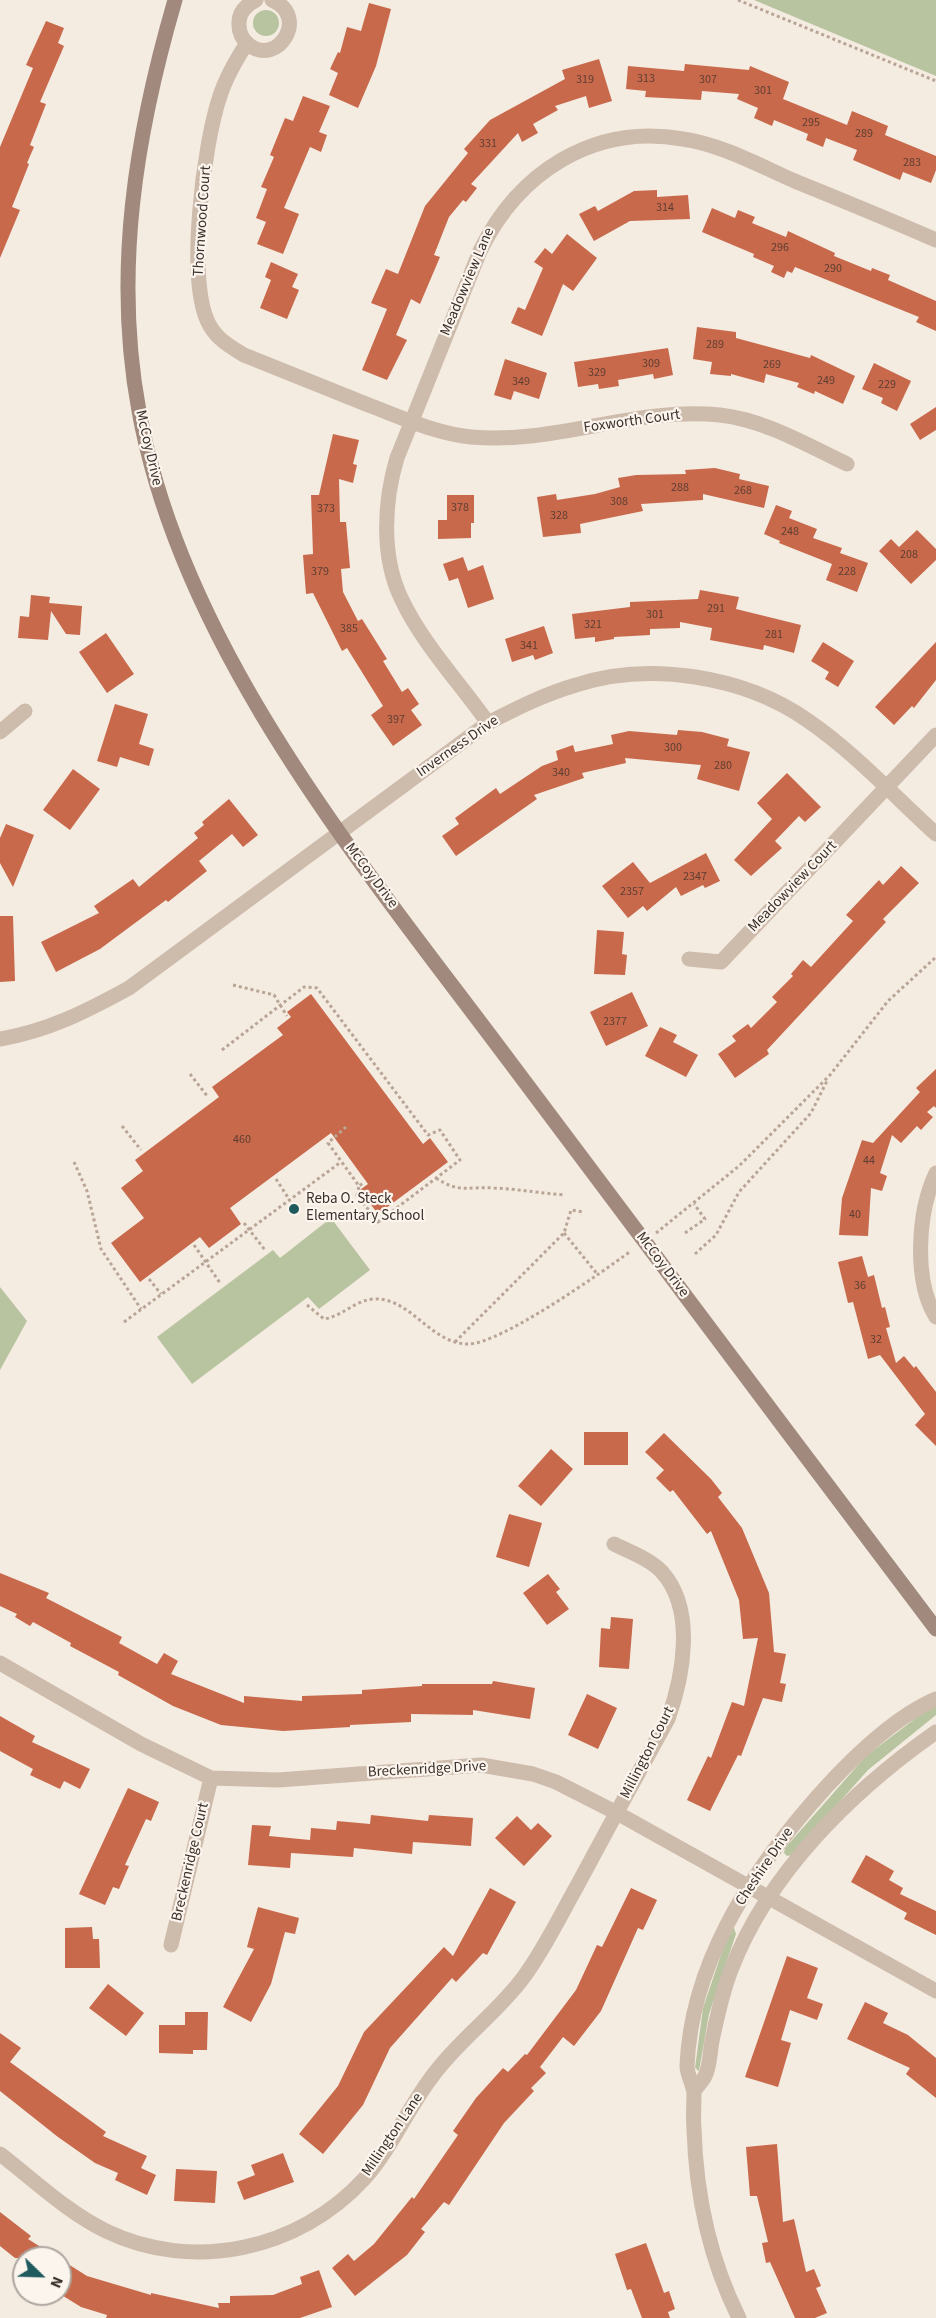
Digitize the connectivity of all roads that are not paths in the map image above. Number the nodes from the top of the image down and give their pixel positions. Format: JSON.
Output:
{"nodes":[{"id":1,"x":175,"y":0,"type":"edge"},
{"id":2,"x":256,"y":0,"type":"edge"},
{"id":3,"x":272,"y":0,"type":"edge"},
{"id":4,"x":247,"y":43,"type":"junction"},
{"id":5,"x":936,"y":240,"type":"edge"},
{"id":6,"x":410,"y":421,"type":"junction"},
{"id":7,"x":847,"y":464,"type":"dead end"},
{"id":8,"x":25,"y":711,"type":"dead end"},
{"id":9,"x":488,"y":723,"type":"junction"},
{"id":10,"x":0,"y":732,"type":"edge"},
{"id":11,"x":936,"y":735,"type":"edge"},
{"id":12,"x":886,"y":788,"type":"junction"},
{"id":13,"x":339,"y":833,"type":"junction"},
{"id":14,"x":936,"y":834,"type":"edge"},
{"id":15,"x":689,"y":959,"type":"dead end"},
{"id":16,"x":0,"y":1039,"type":"edge"},
{"id":17,"x":936,"y":1173,"type":"edge"},
{"id":18,"x":936,"y":1317,"type":"edge"},
{"id":19,"x":614,"y":1544,"type":"dead end"},
{"id":20,"x":936,"y":1629,"type":"edge"},
{"id":21,"x":0,"y":1663,"type":"edge"},
{"id":22,"x":936,"y":1699,"type":"edge"},
{"id":23,"x":936,"y":1732,"type":"edge"},
{"id":24,"x":210,"y":1778,"type":"junction"},
{"id":25,"x":617,"y":1813,"type":"junction"},
{"id":26,"x":748,"y":1887,"type":"junction"},
{"id":27,"x":768,"y":1898,"type":"junction"},
{"id":28,"x":171,"y":1945,"type":"dead end"},
{"id":29,"x":936,"y":1991,"type":"edge"},
{"id":30,"x":694,"y":2091,"type":"junction"},
{"id":31,"x":0,"y":2154,"type":"edge"},
{"id":32,"x":739,"y":2318,"type":"edge"}],
"edges":[{"from":1,"to":13,"type":"street","name":"McCoy Drive"},
{"from":2,"to":4,"type":"street"},
{"from":3,"to":4,"type":"street"},
{"from":4,"to":6,"type":"street","name":"Thornwood Court"},
{"from":5,"to":6,"type":"street","name":"Meadowview Lane"},
{"from":6,"to":7,"type":"street","name":"Foxworth Court"},
{"from":6,"to":9,"type":"street","name":"Meadowview Lane"},
{"from":8,"to":10,"type":"street"},
{"from":9,"to":12,"type":"street","name":"Inverness Drive"},
{"from":9,"to":13,"type":"street","name":"Inverness Drive"},
{"from":11,"to":12,"type":"street"},
{"from":12,"to":14,"type":"street","name":"Inverness Drive"},
{"from":12,"to":15,"type":"street","name":"Meadowview Court"},
{"from":13,"to":16,"type":"street","name":"Inverness Drive"},
{"from":13,"to":20,"type":"street","name":"McCoy Drive"},
{"from":17,"to":18,"type":"street"},
{"from":19,"to":25,"type":"street","name":"Millington Court"},
{"from":21,"to":24,"type":"street","name":"Breckenridge Drive"},
{"from":22,"to":26,"type":"street","name":"Cheshire Drive"},
{"from":23,"to":27,"type":"street","name":"Cheshire Drive"},
{"from":24,"to":25,"type":"street","name":"Breckenridge Drive"},
{"from":24,"to":28,"type":"street","name":"Breckenridge Court"},
{"from":25,"to":26,"type":"street","name":"Breckenridge Drive"},
{"from":25,"to":31,"type":"street","name":"Millington Lane"},
{"from":26,"to":27,"type":"street","name":"Breckenridge Drive"},
{"from":26,"to":30,"type":"street","name":"Cheshire Drive"},
{"from":27,"to":29,"type":"street","name":"Breckenridge Drive"},
{"from":27,"to":30,"type":"street","name":"Cheshire Drive"},
{"from":30,"to":32,"type":"street","name":"Cheshire Drive"}]}
